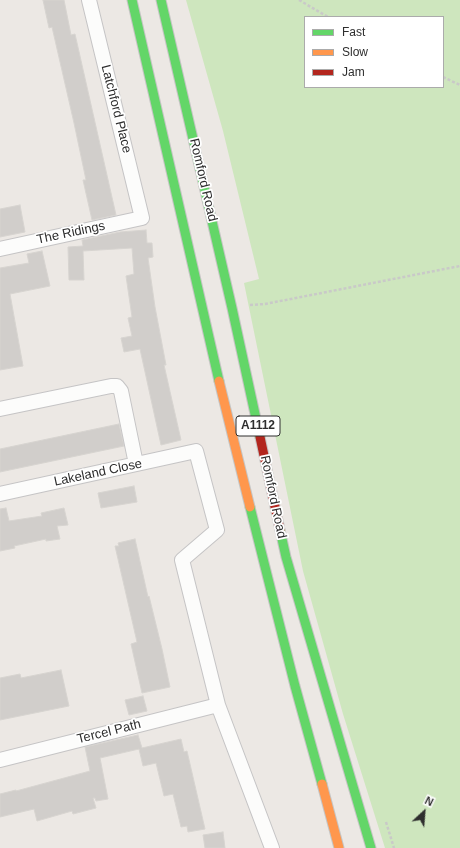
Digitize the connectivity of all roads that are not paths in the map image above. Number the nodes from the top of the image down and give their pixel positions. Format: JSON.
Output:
{"nodes":[{"id":1,"x":89,"y":0,"type":"edge"},
{"id":2,"x":132,"y":0,"type":"edge"},
{"id":3,"x":162,"y":0,"type":"edge"},
{"id":4,"x":142,"y":218,"type":"joint"},
{"id":5,"x":0,"y":249,"type":"edge"},
{"id":6,"x":0,"y":409,"type":"edge"},
{"id":7,"x":136,"y":464,"type":"junction"},
{"id":8,"x":0,"y":494,"type":"edge"},
{"id":9,"x":218,"y":705,"type":"junction"},
{"id":10,"x":0,"y":760,"type":"edge"},
{"id":11,"x":272,"y":848,"type":"edge"},
{"id":12,"x":339,"y":848,"type":"edge"},
{"id":13,"x":371,"y":848,"type":"edge"}],
"edges":[{"from":1,"to":4,"type":"street","name":"Latchford Place"},
{"from":2,"to":12,"type":"main road","name":"Romford Road","number":"A1112"},
{"from":3,"to":13,"type":"main road","name":"Romford Road","number":"A1112"},
{"from":4,"to":5,"type":"street","name":"The Ridings"},
{"from":6,"to":7,"type":"street"},
{"from":7,"to":8,"type":"street","name":"Lakeland Close"},
{"from":7,"to":9,"type":"street","name":"Lakeland Close"},
{"from":9,"to":10,"type":"street","name":"Tercel Path"},
{"from":9,"to":11,"type":"street"}]}
